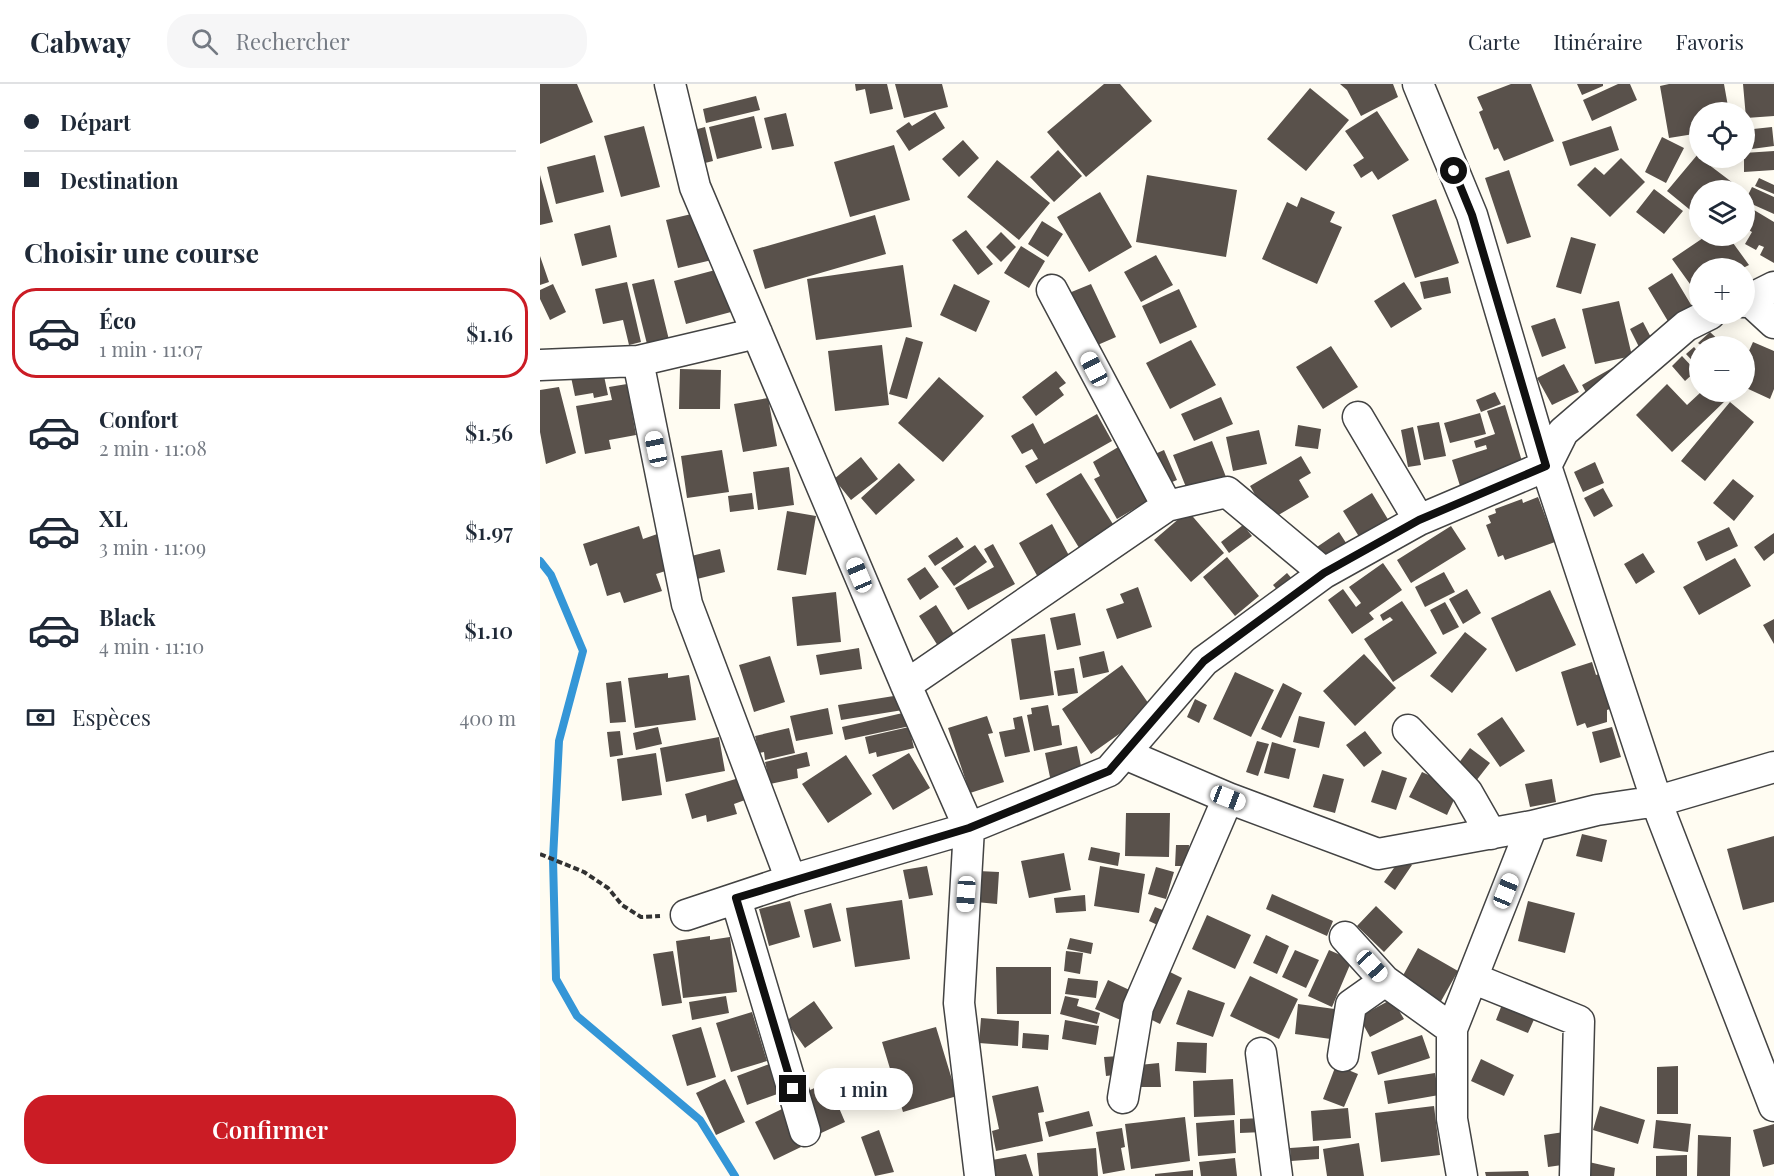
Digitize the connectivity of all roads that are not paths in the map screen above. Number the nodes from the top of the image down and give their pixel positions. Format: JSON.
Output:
{"nodes":[{"id":1,"x":670,"y":84,"type":"edge"},
{"id":2,"x":1418,"y":84,"type":"edge"},
{"id":3,"x":1052,"y":290,"type":"dead end"},
{"id":4,"x":1756,"y":296,"type":"edge"},
{"id":5,"x":1774,"y":322,"type":"edge"},
{"id":6,"x":1690,"y":324,"type":"edge"},
{"id":7,"x":757,"y":333,"type":"junction"},
{"id":8,"x":638,"y":361,"type":"junction"},
{"id":9,"x":540,"y":365,"type":"edge"},
{"id":10,"x":1358,"y":417,"type":"dead end"},
{"id":11,"x":1546,"y":466,"type":"junction"},
{"id":12,"x":1167,"y":506,"type":"junction"},
{"id":13,"x":1419,"y":520,"type":"junction"},
{"id":14,"x":1324,"y":573,"type":"junction"},
{"id":15,"x":906,"y":685,"type":"junction"},
{"id":16,"x":1408,"y":730,"type":"dead end"},
{"id":17,"x":1125,"y":754,"type":"junction"},
{"id":18,"x":1774,"y":767,"type":"edge"},
{"id":19,"x":1228,"y":798,"type":"junction"},
{"id":20,"x":1658,"y":801,"type":"junction"},
{"id":21,"x":1532,"y":826,"type":"junction"},
{"id":22,"x":969,"y":828,"type":"junction"},
{"id":23,"x":1491,"y":834,"type":"junction"},
{"id":24,"x":791,"y":880,"type":"junction"},
{"id":25,"x":736,"y":898,"type":"junction"},
{"id":26,"x":686,"y":915,"type":"road end"},
{"id":27,"x":1345,"y":937,"type":"dead end"},
{"id":28,"x":1472,"y":978,"type":"junction"},
{"id":29,"x":1386,"y":981,"type":"junction"},
{"id":30,"x":1452,"y":1029,"type":"junction"},
{"id":31,"x":1261,"y":1053,"type":"dead end"},
{"id":32,"x":1343,"y":1056,"type":"dead end"},
{"id":33,"x":1123,"y":1098,"type":"dead end"},
{"id":34,"x":1774,"y":1106,"type":"edge"},
{"id":35,"x":805,"y":1131,"type":"dead end"},
{"id":36,"x":980,"y":1176,"type":"edge"},
{"id":37,"x":1277,"y":1176,"type":"edge"},
{"id":38,"x":1462,"y":1176,"type":"edge"},
{"id":39,"x":1575,"y":1176,"type":"edge"}],
"edges":[{"from":1,"to":7,"type":"street"},
{"from":2,"to":11,"type":"street"},
{"from":3,"to":12,"type":"street"},
{"from":4,"to":5,"type":"street"},
{"from":6,"to":11,"type":"street"},
{"from":7,"to":8,"type":"street"},
{"from":7,"to":15,"type":"street"},
{"from":8,"to":9,"type":"street"},
{"from":8,"to":24,"type":"street"},
{"from":10,"to":13,"type":"street"},
{"from":11,"to":13,"type":"street"},
{"from":11,"to":20,"type":"street"},
{"from":12,"to":14,"type":"street"},
{"from":12,"to":15,"type":"street"},
{"from":13,"to":14,"type":"street"},
{"from":14,"to":17,"type":"street"},
{"from":15,"to":22,"type":"street"},
{"from":16,"to":23,"type":"street"},
{"from":17,"to":19,"type":"street"},
{"from":17,"to":22,"type":"street"},
{"from":18,"to":20,"type":"street"},
{"from":19,"to":23,"type":"street"},
{"from":19,"to":33,"type":"street"},
{"from":20,"to":21,"type":"street"},
{"from":20,"to":34,"type":"street"},
{"from":21,"to":23,"type":"street"},
{"from":21,"to":28,"type":"street"},
{"from":22,"to":24,"type":"street"},
{"from":22,"to":36,"type":"street"},
{"from":24,"to":25,"type":"street"},
{"from":25,"to":26,"type":"street"},
{"from":25,"to":35,"type":"street"},
{"from":27,"to":29,"type":"street"},
{"from":28,"to":30,"type":"street"},
{"from":28,"to":39,"type":"street"},
{"from":29,"to":30,"type":"street"},
{"from":29,"to":32,"type":"street"},
{"from":30,"to":38,"type":"street"},
{"from":31,"to":37,"type":"street"}]}
